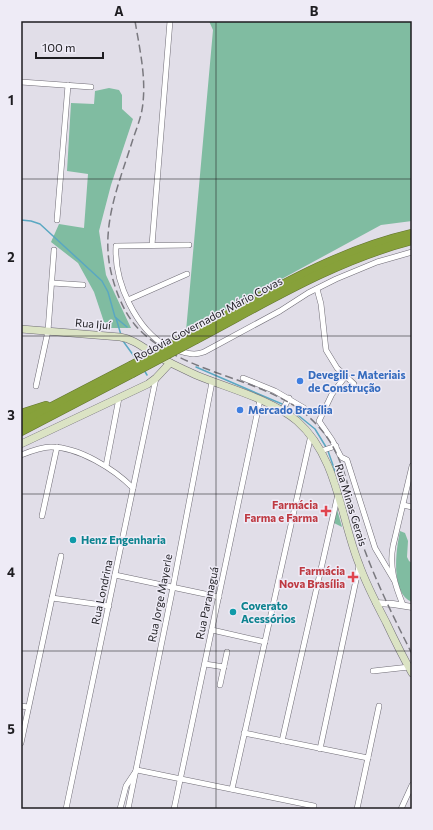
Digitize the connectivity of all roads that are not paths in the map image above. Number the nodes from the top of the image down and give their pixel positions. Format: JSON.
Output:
{"nodes":[{"id":1,"x":170,"y":21,"type":"edge"},
{"id":2,"x":21,"y":82,"type":"edge"},
{"id":3,"x":68,"y":85,"type":"junction"},
{"id":4,"x":91,"y":87,"type":"dead end"},
{"id":5,"x":57,"y":220,"type":"dead end"},
{"id":6,"x":412,"y":234,"type":"edge"},
{"id":7,"x":412,"y":240,"type":"edge"},
{"id":8,"x":152,"y":245,"type":"junction"},
{"id":9,"x":189,"y":245,"type":"dead end"},
{"id":10,"x":54,"y":250,"type":"dead end"},
{"id":11,"x":412,"y":252,"type":"edge"},
{"id":12,"x":187,"y":274,"type":"dead end"},
{"id":13,"x":52,"y":282,"type":"junction"},
{"id":14,"x":83,"y":285,"type":"dead end"},
{"id":15,"x":317,"y":289,"type":"junction"},
{"id":16,"x":128,"y":300,"type":"junction"},
{"id":17,"x":21,"y":329,"type":"edge"},
{"id":18,"x":48,"y":331,"type":"junction"},
{"id":19,"x":194,"y":337,"type":"junction"},
{"id":20,"x":158,"y":356,"type":"joint"},
{"id":21,"x":170,"y":363,"type":"junction"},
{"id":22,"x":131,"y":370,"type":"junction"},
{"id":23,"x":345,"y":377,"type":"junction"},
{"id":24,"x":156,"y":378,"type":"junction"},
{"id":25,"x":243,"y":378,"type":"dead end"},
{"id":26,"x":212,"y":382,"type":"junction"},
{"id":27,"x":354,"y":384,"type":"dead end"},
{"id":28,"x":36,"y":386,"type":"dead end"},
{"id":29,"x":120,"y":398,"type":"junction"},
{"id":30,"x":289,"y":398,"type":"junction"},
{"id":31,"x":68,"y":399,"type":"junction"},
{"id":32,"x":260,"y":400,"type":"junction"},
{"id":33,"x":304,"y":408,"type":"dead end"},
{"id":34,"x":282,"y":411,"type":"junction"},
{"id":35,"x":21,"y":414,"type":"edge"},
{"id":36,"x":21,"y":423,"type":"edge"},
{"id":37,"x":21,"y":431,"type":"edge"},
{"id":38,"x":311,"y":435,"type":"junction"},
{"id":39,"x":21,"y":444,"type":"edge"},
{"id":40,"x":336,"y":446,"type":"junction"},
{"id":41,"x":57,"y":448,"type":"junction"},
{"id":42,"x":321,"y":451,"type":"junction"},
{"id":43,"x":21,"y":454,"type":"edge"},
{"id":44,"x":106,"y":466,"type":"junction"},
{"id":45,"x":412,"y":466,"type":"edge"},
{"id":46,"x":133,"y":488,"type":"junction"},
{"id":47,"x":338,"y":494,"type":"junction"},
{"id":48,"x":403,"y":505,"type":"junction"},
{"id":49,"x":412,"y":507,"type":"edge"},
{"id":50,"x":42,"y":516,"type":"dead end"},
{"id":51,"x":392,"y":554,"type":"junction"},
{"id":52,"x":61,"y":556,"type":"dead end"},
{"id":53,"x":379,"y":556,"type":"junction"},
{"id":54,"x":359,"y":566,"type":"junction"},
{"id":55,"x":115,"y":575,"type":"junction"},
{"id":56,"x":394,"y":580,"type":"junction"},
{"id":57,"x":173,"y":587,"type":"junction"},
{"id":58,"x":219,"y":597,"type":"junction"},
{"id":59,"x":52,"y":598,"type":"junction"},
{"id":60,"x":376,"y":603,"type":"junction"},
{"id":61,"x":403,"y":605,"type":"junction"},
{"id":62,"x":109,"y":606,"type":"junction"},
{"id":63,"x":412,"y":607,"type":"edge"},
{"id":64,"x":212,"y":630,"type":"junction"},
{"id":65,"x":265,"y":642,"type":"junction"},
{"id":66,"x":227,"y":652,"type":"dead end"},
{"id":67,"x":205,"y":664,"type":"junction"},
{"id":68,"x":224,"y":667,"type":"junction"},
{"id":69,"x":410,"y":670,"type":"edge"},
{"id":70,"x":373,"y":672,"type":"dead end"},
{"id":71,"x":220,"y":685,"type":"dead end"},
{"id":72,"x":21,"y":706,"type":"edge"},
{"id":73,"x":379,"y":706,"type":"dead end"},
{"id":74,"x":28,"y":707,"type":"junction"},
{"id":75,"x":244,"y":733,"type":"junction"},
{"id":76,"x":282,"y":741,"type":"junction"},
{"id":77,"x":21,"y":744,"type":"edge"},
{"id":78,"x":320,"y":749,"type":"junction"},
{"id":79,"x":368,"y":758,"type":"junction"},
{"id":80,"x":137,"y":770,"type":"junction"},
{"id":81,"x":180,"y":779,"type":"junction"},
{"id":82,"x":412,"y":785,"type":"edge"},
{"id":83,"x":232,"y":789,"type":"junction"},
{"id":84,"x":314,"y":806,"type":"dead end"},
{"id":85,"x":66,"y":809,"type":"edge"},
{"id":86,"x":120,"y":809,"type":"edge"},
{"id":87,"x":128,"y":809,"type":"edge"},
{"id":88,"x":174,"y":809,"type":"edge"},
{"id":89,"x":358,"y":809,"type":"edge"},
{"id":90,"x":401,"y":809,"type":"edge"}],
"edges":[{"from":1,"to":8,"type":"street"},
{"from":2,"to":3,"type":"street"},
{"from":3,"to":4,"type":"street"},
{"from":3,"to":5,"type":"street"},
{"from":6,"to":19,"type":"highway","name":"Rodovia Governador Mário Covas"},
{"from":7,"to":19,"type":"highway","name":"Rodovia Governador Mário Covas"},
{"from":8,"to":9,"type":"street"},
{"from":8,"to":16,"type":"street"},
{"from":10,"to":13,"type":"street"},
{"from":11,"to":15,"type":"street"},
{"from":12,"to":16,"type":"street"},
{"from":13,"to":14,"type":"street"},
{"from":13,"to":18,"type":"street"},
{"from":15,"to":16,"type":"street"},
{"from":15,"to":23,"type":"street"},
{"from":17,"to":18,"type":"main road","name":"Rua Ijuí"},
{"from":18,"to":20,"type":"main road","name":"Rua Ijuí"},
{"from":18,"to":28,"type":"street"},
{"from":19,"to":22,"type":"highway","name":"Rodovia Governador Mário Covas","bridge":true},
{"from":20,"to":21,"type":"main road","name":"Rua Minas Gerais"},
{"from":21,"to":24,"type":"main road"},
{"from":21,"to":26,"type":"main road","name":"Rua Minas Gerais"},
{"from":22,"to":31,"type":"highway","name":"Rodovia Governador Mário Covas"},
{"from":22,"to":37,"type":"highway","name":"Rodovia Governador Mário Covas"},
{"from":23,"to":27,"type":"street"},
{"from":23,"to":40,"type":"street"},
{"from":24,"to":29,"type":"main road"},
{"from":24,"to":46,"type":"street","name":"Rua Londrina"},
{"from":25,"to":30,"type":"street"},
{"from":26,"to":32,"type":"main road","name":"Rua Minas Gerais"},
{"from":26,"to":57,"type":"street","name":"Rua Jorge Mayerle"},
{"from":29,"to":39,"type":"main road"},
{"from":29,"to":44,"type":"street"},
{"from":30,"to":33,"type":"street"},
{"from":30,"to":34,"type":"street"},
{"from":31,"to":35,"type":"highway"},
{"from":31,"to":36,"type":"highway","name":"Rodovia Governador Mário Covas"},
{"from":32,"to":34,"type":"main road","name":"Rua Minas Gerais"},
{"from":32,"to":58,"type":"street","name":"Rua Paranaguá"},
{"from":34,"to":38,"type":"main road","name":"Rua Minas Gerais"},
{"from":38,"to":42,"type":"main road","name":"Rua Minas Gerais"},
{"from":38,"to":65,"type":"street"},
{"from":40,"to":42,"type":"street"},
{"from":40,"to":53,"type":"street"},
{"from":41,"to":43,"type":"street"},
{"from":41,"to":44,"type":"street"},
{"from":41,"to":50,"type":"street"},
{"from":42,"to":47,"type":"main road","name":"Rua Minas Gerais"},
{"from":44,"to":46,"type":"street"},
{"from":45,"to":48,"type":"street"},
{"from":46,"to":55,"type":"street","name":"Rua Londrina"},
{"from":47,"to":54,"type":"main road","name":"Rua Minas Gerais"},
{"from":47,"to":76,"type":"street"},
{"from":48,"to":49,"type":"street"},
{"from":48,"to":51,"type":"street"},
{"from":51,"to":53,"type":"street"},
{"from":51,"to":56,"type":"street"},
{"from":52,"to":59,"type":"street"},
{"from":53,"to":56,"type":"street"},
{"from":54,"to":60,"type":"main road","name":"Rua Minas Gerais"},
{"from":54,"to":78,"type":"street"},
{"from":55,"to":57,"type":"street"},
{"from":55,"to":62,"type":"street","name":"Rua Londrina"},
{"from":56,"to":61,"type":"street"},
{"from":57,"to":58,"type":"street"},
{"from":57,"to":80,"type":"street","name":"Rua Jorge Mayerle"},
{"from":58,"to":64,"type":"street","name":"Rua Paranaguá"},
{"from":59,"to":62,"type":"street"},
{"from":59,"to":74,"type":"street"},
{"from":60,"to":61,"type":"street"},
{"from":60,"to":69,"type":"main road","name":"Rua Minas Gerais"},
{"from":61,"to":63,"type":"street"},
{"from":62,"to":85,"type":"street","name":"Rua Londrina"},
{"from":64,"to":65,"type":"street"},
{"from":64,"to":67,"type":"street","name":"Rua Paranaguá"},
{"from":65,"to":75,"type":"street"},
{"from":66,"to":68,"type":"street"},
{"from":67,"to":68,"type":"street"},
{"from":67,"to":81,"type":"street","name":"Rua Paranaguá"},
{"from":68,"to":71,"type":"street"},
{"from":69,"to":70,"type":"street"},
{"from":72,"to":74,"type":"street"},
{"from":73,"to":79,"type":"street"},
{"from":74,"to":77,"type":"street"},
{"from":75,"to":76,"type":"street"},
{"from":75,"to":83,"type":"street"},
{"from":76,"to":78,"type":"street"},
{"from":78,"to":79,"type":"street"},
{"from":79,"to":89,"type":"street"},
{"from":80,"to":81,"type":"street"},
{"from":80,"to":86,"type":"street","name":"Rua Jorge Mayerle"},
{"from":80,"to":87,"type":"street","name":"Rua Jorge Mayerle"},
{"from":81,"to":83,"type":"street"},
{"from":81,"to":88,"type":"street","name":"Rua Paranaguá"},
{"from":82,"to":90,"type":"street"},
{"from":83,"to":84,"type":"street"}]}
